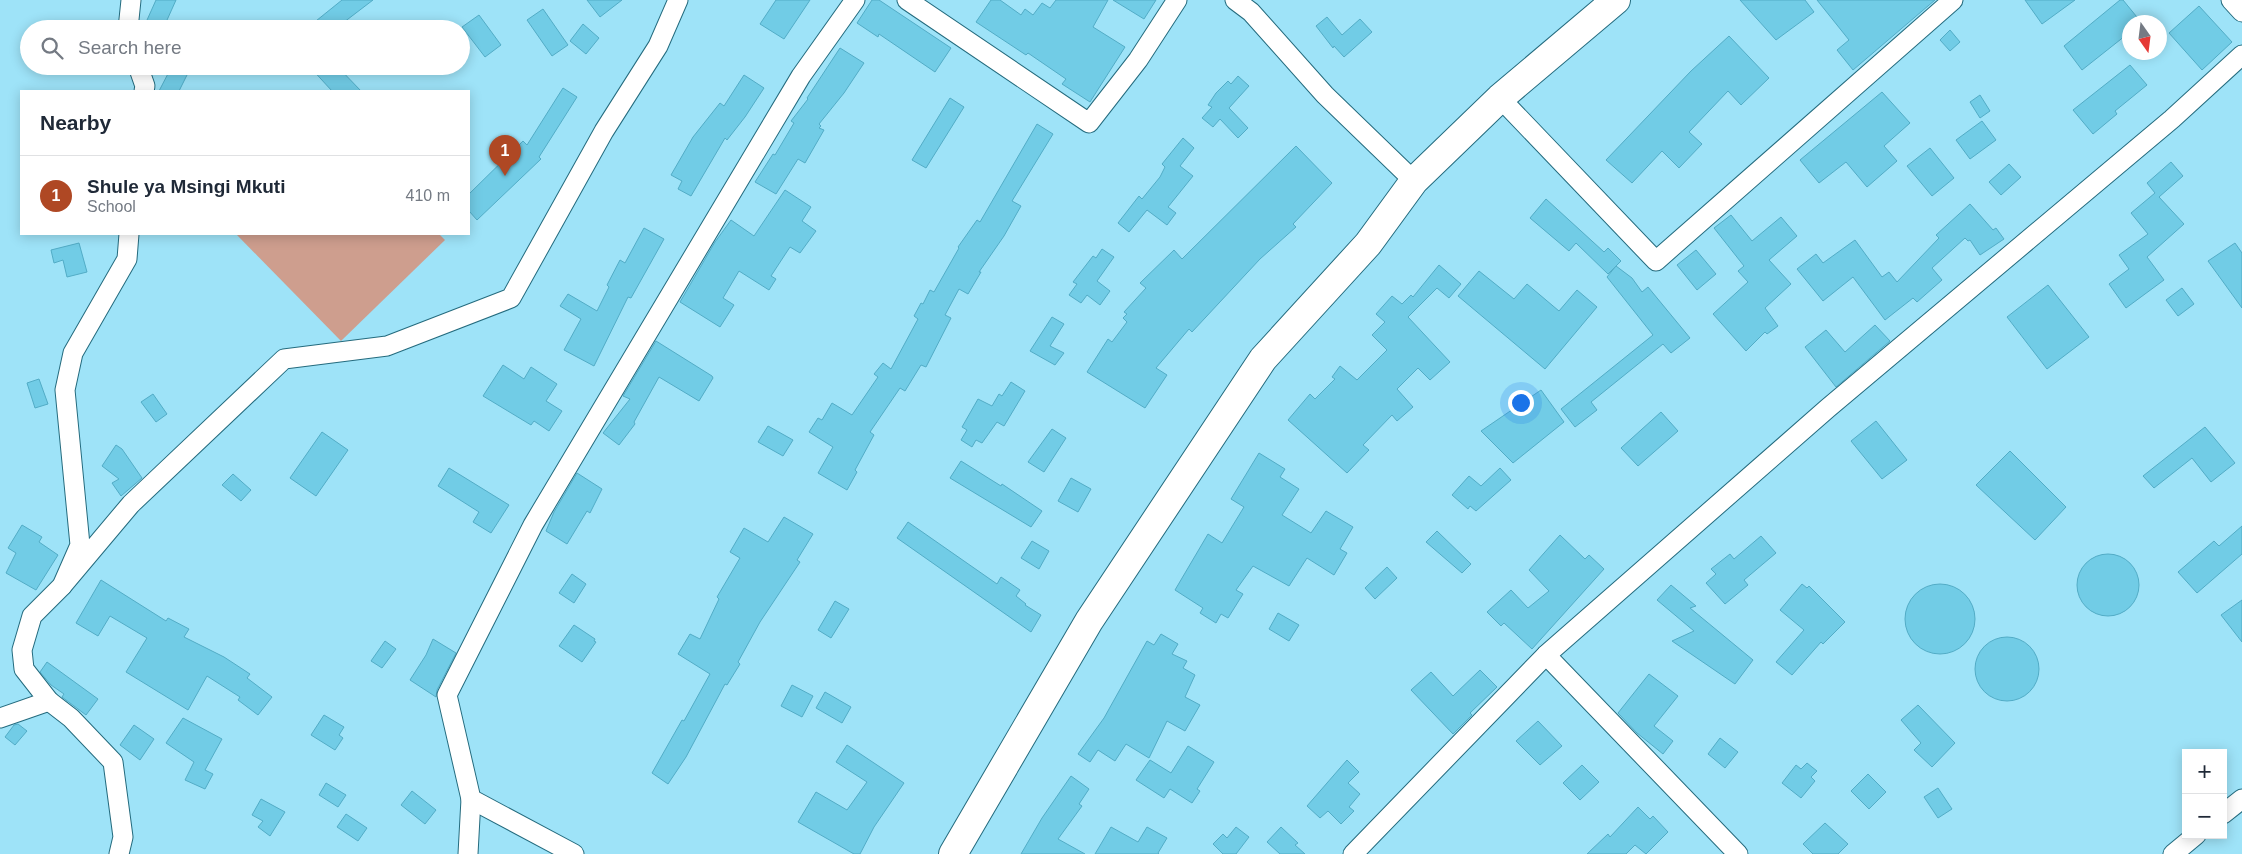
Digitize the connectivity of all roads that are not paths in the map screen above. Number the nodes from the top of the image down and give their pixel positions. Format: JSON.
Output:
{"nodes":[{"id":1,"x":131,"y":0,"type":"edge"},
{"id":2,"x":678,"y":0,"type":"edge"},
{"id":3,"x":855,"y":0,"type":"edge"},
{"id":4,"x":907,"y":0,"type":"edge"},
{"id":5,"x":1177,"y":0,"type":"edge"},
{"id":6,"x":1235,"y":0,"type":"edge"},
{"id":7,"x":1616,"y":0,"type":"edge"},
{"id":8,"x":1953,"y":0,"type":"edge"},
{"id":9,"x":2231,"y":0,"type":"edge"},
{"id":10,"x":2242,"y":12,"type":"edge"},
{"id":11,"x":129,"y":20,"type":"edge"},
{"id":12,"x":2242,"y":55,"type":"edge"},
{"id":13,"x":141,"y":75,"type":"edge"},
{"id":14,"x":144,"y":90,"type":"edge"},
{"id":15,"x":1500,"y":98,"type":"junction"},
{"id":16,"x":1414,"y":181,"type":"junction"},
{"id":17,"x":129,"y":235,"type":"edge"},
{"id":18,"x":62,"y":586,"type":"junction"},
{"id":19,"x":1546,"y":655,"type":"junction"},
{"id":20,"x":49,"y":701,"type":"junction"},
{"id":21,"x":0,"y":718,"type":"edge"},
{"id":22,"x":471,"y":799,"type":"junction"},
{"id":23,"x":2242,"y":799,"type":"edge"},
{"id":24,"x":2227,"y":811,"type":"edge"},
{"id":25,"x":2191,"y":839,"type":"edge"},
{"id":26,"x":120,"y":854,"type":"edge"},
{"id":27,"x":468,"y":854,"type":"edge"},
{"id":28,"x":574,"y":854,"type":"edge"},
{"id":29,"x":953,"y":854,"type":"edge"},
{"id":30,"x":1353,"y":854,"type":"edge"},
{"id":31,"x":1738,"y":854,"type":"edge"},
{"id":32,"x":2173,"y":854,"type":"edge"}],
"edges":[{"from":1,"to":11,"type":"street"},
{"from":2,"to":18,"type":"street"},
{"from":3,"to":22,"type":"street"},
{"from":4,"to":5,"type":"street"},
{"from":6,"to":16,"type":"street"},
{"from":7,"to":15,"type":"highway"},
{"from":8,"to":15,"type":"street"},
{"from":9,"to":10,"type":"street"},
{"from":12,"to":19,"type":"street"},
{"from":13,"to":14,"type":"street"},
{"from":15,"to":16,"type":"highway"},
{"from":16,"to":29,"type":"highway"},
{"from":17,"to":18,"type":"street"},
{"from":18,"to":20,"type":"street"},
{"from":19,"to":30,"type":"street"},
{"from":19,"to":31,"type":"street"},
{"from":20,"to":21,"type":"street"},
{"from":20,"to":26,"type":"street"},
{"from":22,"to":27,"type":"street"},
{"from":22,"to":28,"type":"street"},
{"from":23,"to":24,"type":"street"},
{"from":25,"to":32,"type":"street"}]}
